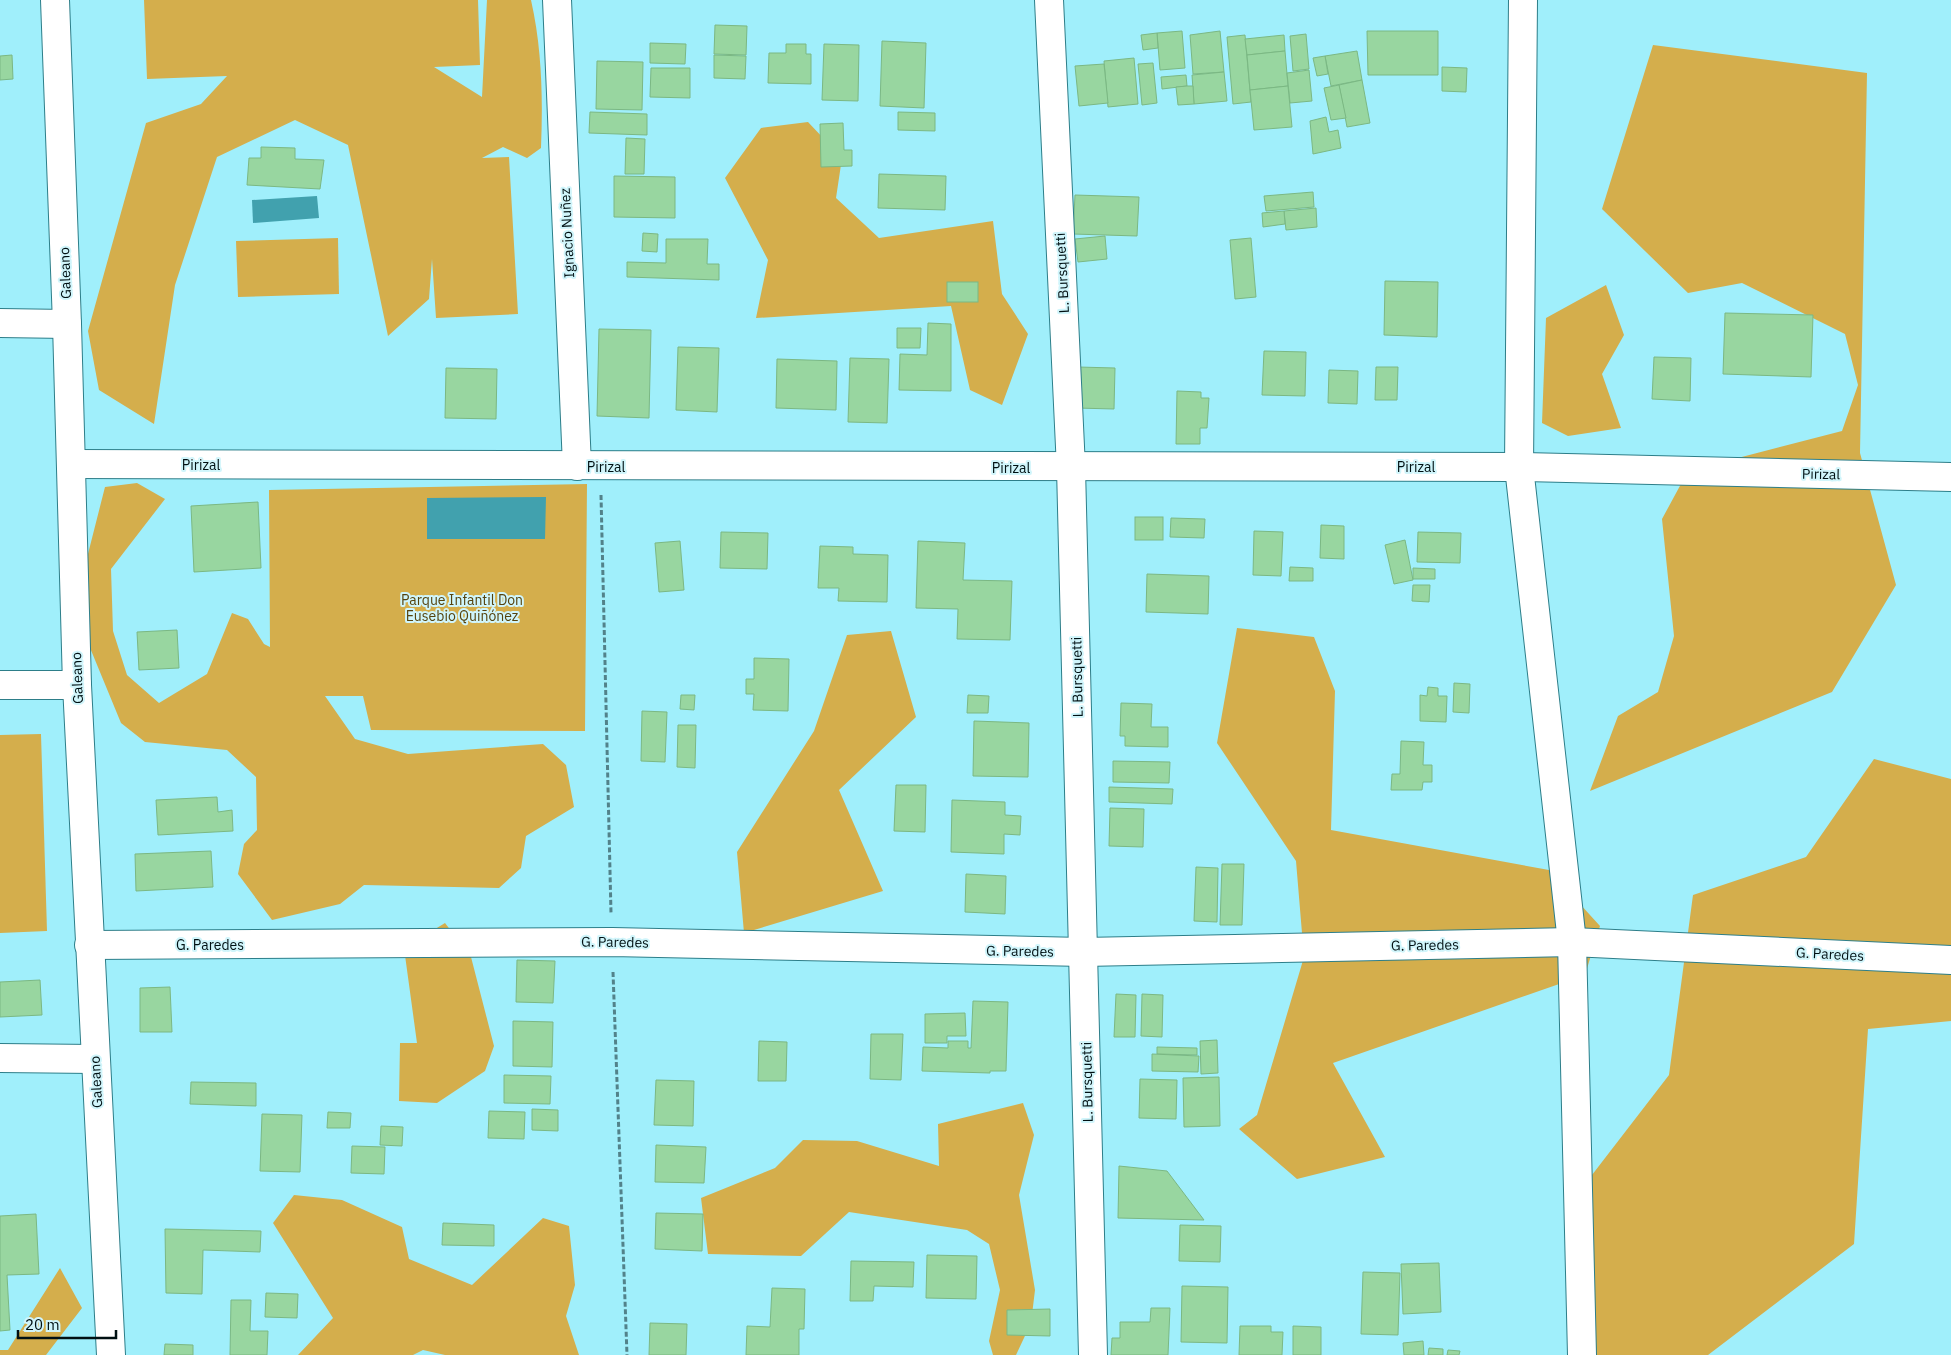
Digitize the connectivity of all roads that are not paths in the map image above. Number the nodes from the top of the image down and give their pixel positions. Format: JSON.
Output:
{"nodes":[{"id":1,"x":55,"y":0,"type":"edge"},
{"id":2,"x":557,"y":0,"type":"edge"},
{"id":3,"x":1049,"y":0,"type":"edge"},
{"id":4,"x":1523,"y":0,"type":"edge"},
{"id":5,"x":0,"y":323,"type":"edge"},
{"id":6,"x":67,"y":324,"type":"junction"},
{"id":7,"x":72,"y":464,"type":"junction"},
{"id":8,"x":577,"y":466,"type":"junction"},
{"id":9,"x":1519,"y":467,"type":"junction"},
{"id":10,"x":1071,"y":468,"type":"junction"},
{"id":11,"x":1951,"y":477,"type":"edge"},
{"id":12,"x":0,"y":685,"type":"edge"},
{"id":13,"x":77,"y":685,"type":"junction"},
{"id":14,"x":1572,"y":942,"type":"junction"},
{"id":15,"x":89,"y":946,"type":"junction"},
{"id":16,"x":1084,"y":952,"type":"junction"},
{"id":17,"x":1951,"y":960,"type":"edge"},
{"id":18,"x":0,"y":1058,"type":"edge"},
{"id":19,"x":94,"y":1059,"type":"junction"},
{"id":20,"x":111,"y":1355,"type":"edge"},
{"id":21,"x":1093,"y":1355,"type":"edge"},
{"id":22,"x":1582,"y":1355,"type":"edge"}],
"edges":[{"from":1,"to":6,"type":"street","name":"Galeano"},
{"from":2,"to":8,"type":"street","name":"Ignacio Nuñez"},
{"from":3,"to":10,"type":"street","name":"L. Bursquetti"},
{"from":4,"to":9,"type":"street"},
{"from":5,"to":6,"type":"street"},
{"from":6,"to":7,"type":"street","name":"Galeano"},
{"from":7,"to":8,"type":"street","name":"Pirizal"},
{"from":7,"to":13,"type":"street","name":"Galeano"},
{"from":8,"to":10,"type":"street","name":"Pirizal"},
{"from":9,"to":10,"type":"street","name":"Pirizal"},
{"from":9,"to":11,"type":"street","name":"Pirizal"},
{"from":9,"to":14,"type":"street"},
{"from":10,"to":16,"type":"street","name":"L. Bursquetti"},
{"from":12,"to":13,"type":"street"},
{"from":13,"to":15,"type":"street","name":"Galeano"},
{"from":14,"to":16,"type":"street","name":"G. Paredes"},
{"from":14,"to":17,"type":"street","name":"G. Paredes"},
{"from":14,"to":22,"type":"street"},
{"from":15,"to":16,"type":"street","name":"G. Paredes"},
{"from":15,"to":19,"type":"street","name":"Galeano"},
{"from":16,"to":21,"type":"street","name":"L. Bursquetti"},
{"from":18,"to":19,"type":"street"},
{"from":19,"to":20,"type":"street","name":"Galeano"}]}
